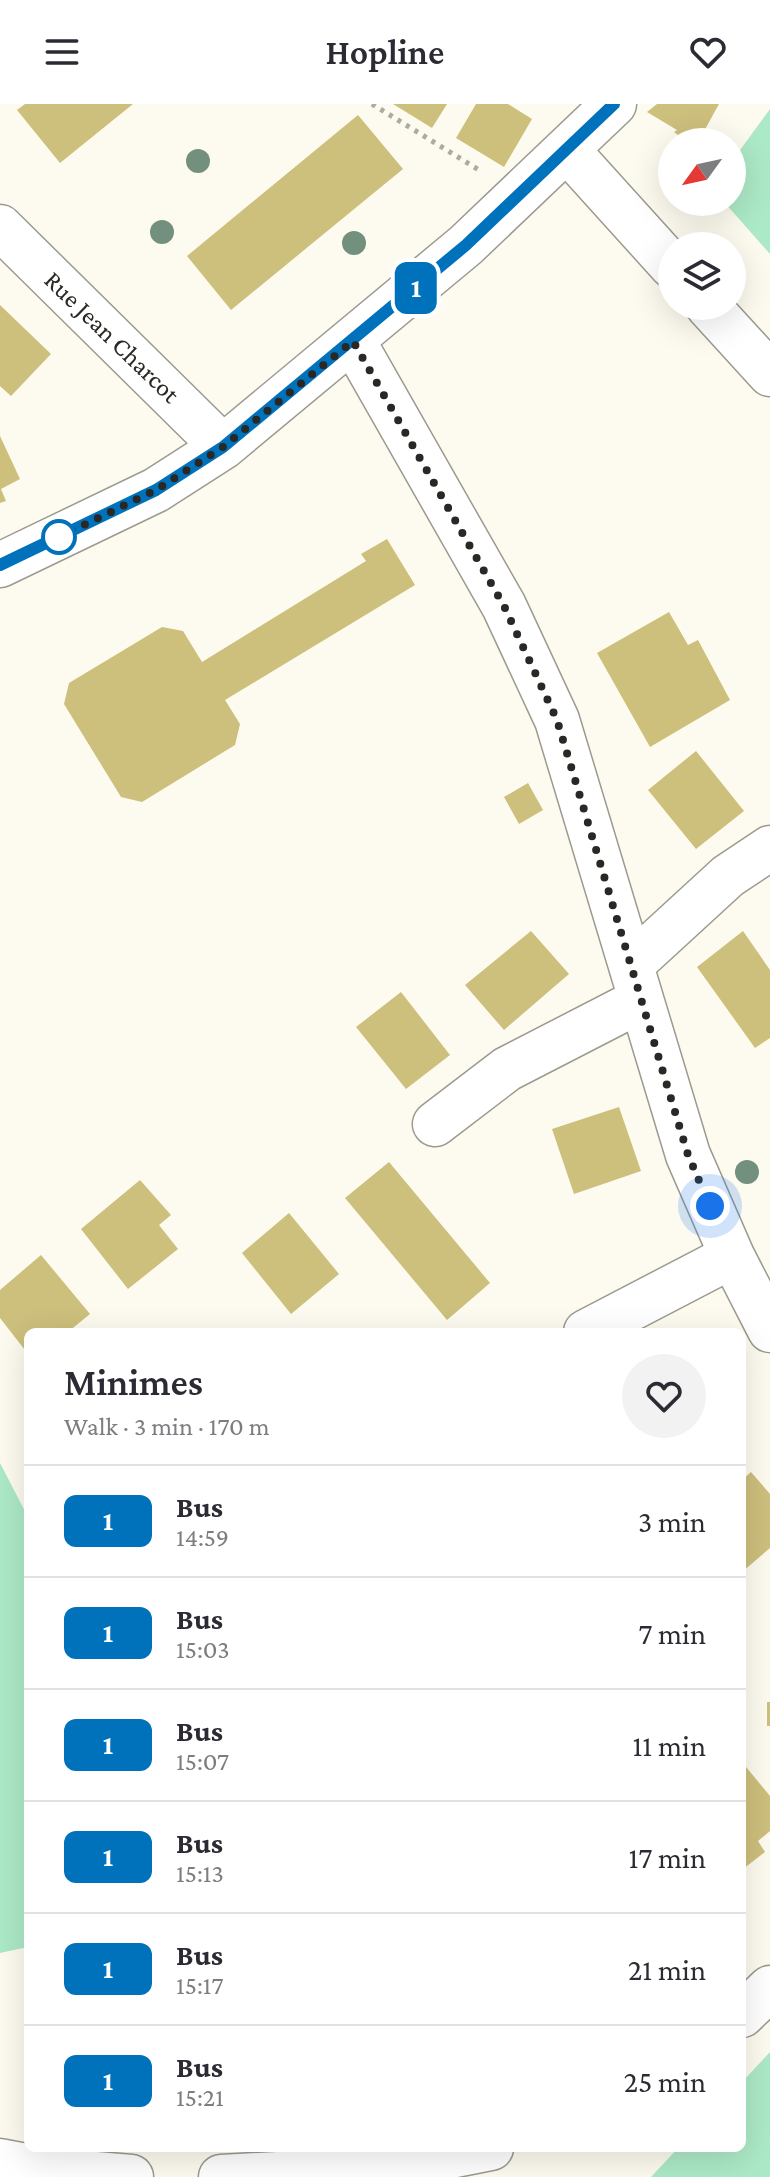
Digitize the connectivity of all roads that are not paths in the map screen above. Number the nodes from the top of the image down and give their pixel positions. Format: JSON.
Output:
{"nodes":[{"id":1,"x":614,"y":104,"type":"edge"},
{"id":2,"x":568,"y":151,"type":"junction"},
{"id":3,"x":0,"y":227,"type":"edge"},
{"id":4,"x":658,"y":251,"type":"edge"},
{"id":5,"x":721,"y":320,"type":"edge"},
{"id":6,"x":353,"y":341,"type":"junction"},
{"id":7,"x":770,"y":374,"type":"edge"},
{"id":8,"x":223,"y":447,"type":"junction"},
{"id":9,"x":0,"y":565,"type":"edge"},
{"id":10,"x":770,"y":848,"type":"edge"},
{"id":11,"x":636,"y":983,"type":"junction"},
{"id":12,"x":435,"y":1124,"type":"dead end"},
{"id":13,"x":732,"y":1256,"type":"junction"},
{"id":14,"x":594,"y":1328,"type":"edge"},
{"id":15,"x":770,"y":1330,"type":"edge"},
{"id":16,"x":770,"y":1988,"type":"edge"},
{"id":17,"x":746,"y":2011,"type":"edge"},
{"id":18,"x":471,"y":2152,"type":"edge"},
{"id":19,"x":0,"y":2161,"type":"edge"},
{"id":20,"x":131,"y":2177,"type":"edge"},
{"id":21,"x":221,"y":2177,"type":"edge"}],
"edges":[{"from":1,"to":2,"type":"street"},
{"from":2,"to":4,"type":"street"},
{"from":2,"to":6,"type":"street"},
{"from":3,"to":8,"type":"street","name":"Rue Jean Charcot"},
{"from":5,"to":7,"type":"street"},
{"from":6,"to":8,"type":"street"},
{"from":6,"to":11,"type":"street"},
{"from":8,"to":9,"type":"street"},
{"from":10,"to":11,"type":"street"},
{"from":11,"to":12,"type":"street"},
{"from":11,"to":13,"type":"street"},
{"from":13,"to":14,"type":"street"},
{"from":13,"to":15,"type":"street"},
{"from":16,"to":17,"type":"street"},
{"from":18,"to":21,"type":"street"},
{"from":19,"to":20,"type":"street"}]}
